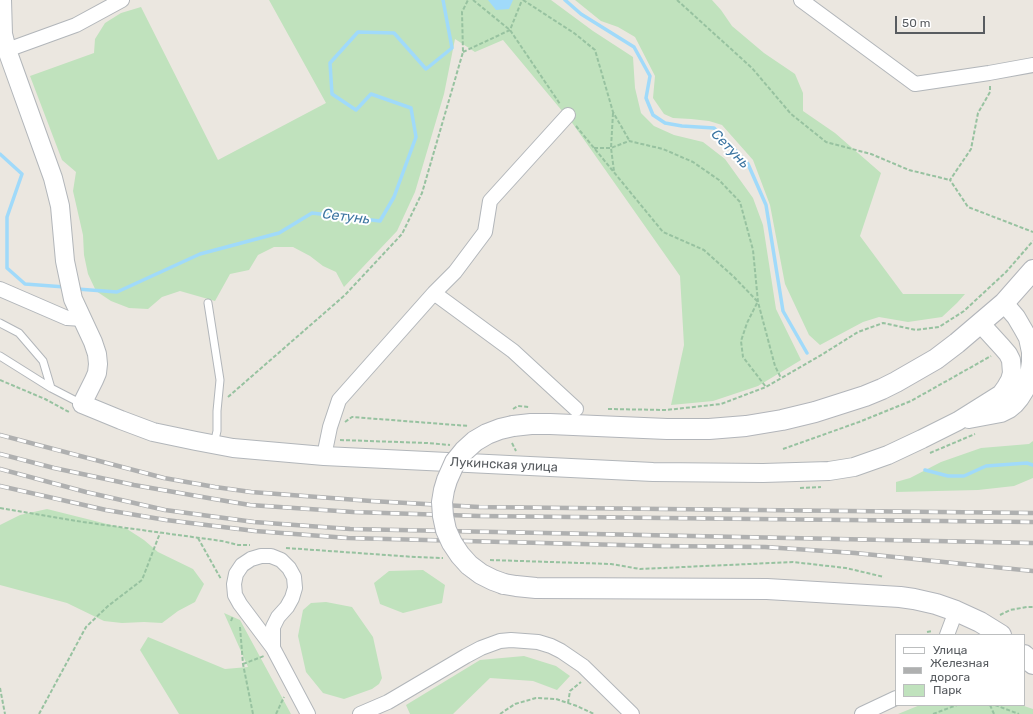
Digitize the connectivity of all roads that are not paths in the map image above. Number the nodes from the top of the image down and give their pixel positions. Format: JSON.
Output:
{"nodes":[{"id":1,"x":2,"y":0,"type":"edge"},
{"id":2,"x":122,"y":0,"type":"edge"},
{"id":3,"x":801,"y":0,"type":"edge"},
{"id":4,"x":3,"y":50,"type":"edge"},
{"id":5,"x":1033,"y":64,"type":"edge"},
{"id":6,"x":568,"y":115,"type":"road end"},
{"id":7,"x":1033,"y":270,"type":"edge"},
{"id":8,"x":0,"y":289,"type":"edge"},
{"id":9,"x":434,"y":293,"type":"junction"},
{"id":10,"x":208,"y":303,"type":"dead end"},
{"id":11,"x":1004,"y":303,"type":"junction"},
{"id":12,"x":83,"y":320,"type":"junction"},
{"id":13,"x":0,"y":323,"type":"edge"},
{"id":14,"x":981,"y":324,"type":"junction"},
{"id":15,"x":0,"y":356,"type":"edge"},
{"id":16,"x":51,"y":388,"type":"junction"},
{"id":17,"x":82,"y":404,"type":"junction"},
{"id":18,"x":576,"y":409,"type":"dead end"},
{"id":19,"x":958,"y":421,"type":"junction"},
{"id":20,"x":214,"y":444,"type":"junction"},
{"id":21,"x":326,"y":449,"type":"junction"},
{"id":22,"x":956,"y":611,"type":"junction"},
{"id":23,"x":1000,"y":625,"type":"edge"},
{"id":24,"x":947,"y":634,"type":"edge"},
{"id":25,"x":270,"y":651,"type":"junction"},
{"id":26,"x":1025,"y":656,"type":"edge"},
{"id":27,"x":1033,"y":664,"type":"edge"},
{"id":28,"x":895,"y":698,"type":"edge"},
{"id":29,"x":308,"y":714,"type":"edge"},
{"id":30,"x":360,"y":714,"type":"edge"},
{"id":31,"x":632,"y":714,"type":"edge"},
{"id":32,"x":862,"y":714,"type":"edge"}],
"edges":[{"from":1,"to":4,"type":"street"},
{"from":2,"to":4,"type":"street"},
{"from":3,"to":5,"type":"street"},
{"from":4,"to":12,"type":"street"},
{"from":6,"to":9,"type":"street"},
{"from":7,"to":11,"type":"main road"},
{"from":8,"to":12,"type":"street"},
{"from":9,"to":18,"type":"street"},
{"from":9,"to":21,"type":"street"},
{"from":10,"to":20,"type":"lane"},
{"from":11,"to":14,"type":"main road"},
{"from":11,"to":19,"type":"street","name":"Лукинская улица"},
{"from":12,"to":17,"type":"street"},
{"from":13,"to":16,"type":"lane"},
{"from":14,"to":19,"type":"street","name":"Лукинская улица"},
{"from":14,"to":22,"type":"main road","bridge":true},
{"from":15,"to":16,"type":"lane","name":"Лукинская улица"},
{"from":16,"to":17,"type":"lane","name":"Лукинская улица"},
{"from":17,"to":20,"type":"street","name":"Лукинская улица"},
{"from":19,"to":21,"type":"street","name":"Лукинская улица"},
{"from":20,"to":21,"type":"street","name":"Лукинская улица"},
{"from":22,"to":23,"type":"main road"},
{"from":22,"to":24,"type":"street"},
{"from":25,"to":25,"type":"street"},
{"from":25,"to":29,"type":"street"},
{"from":26,"to":27,"type":"main road"},
{"from":28,"to":32,"type":"street"},
{"from":30,"to":31,"type":"street"}]}
